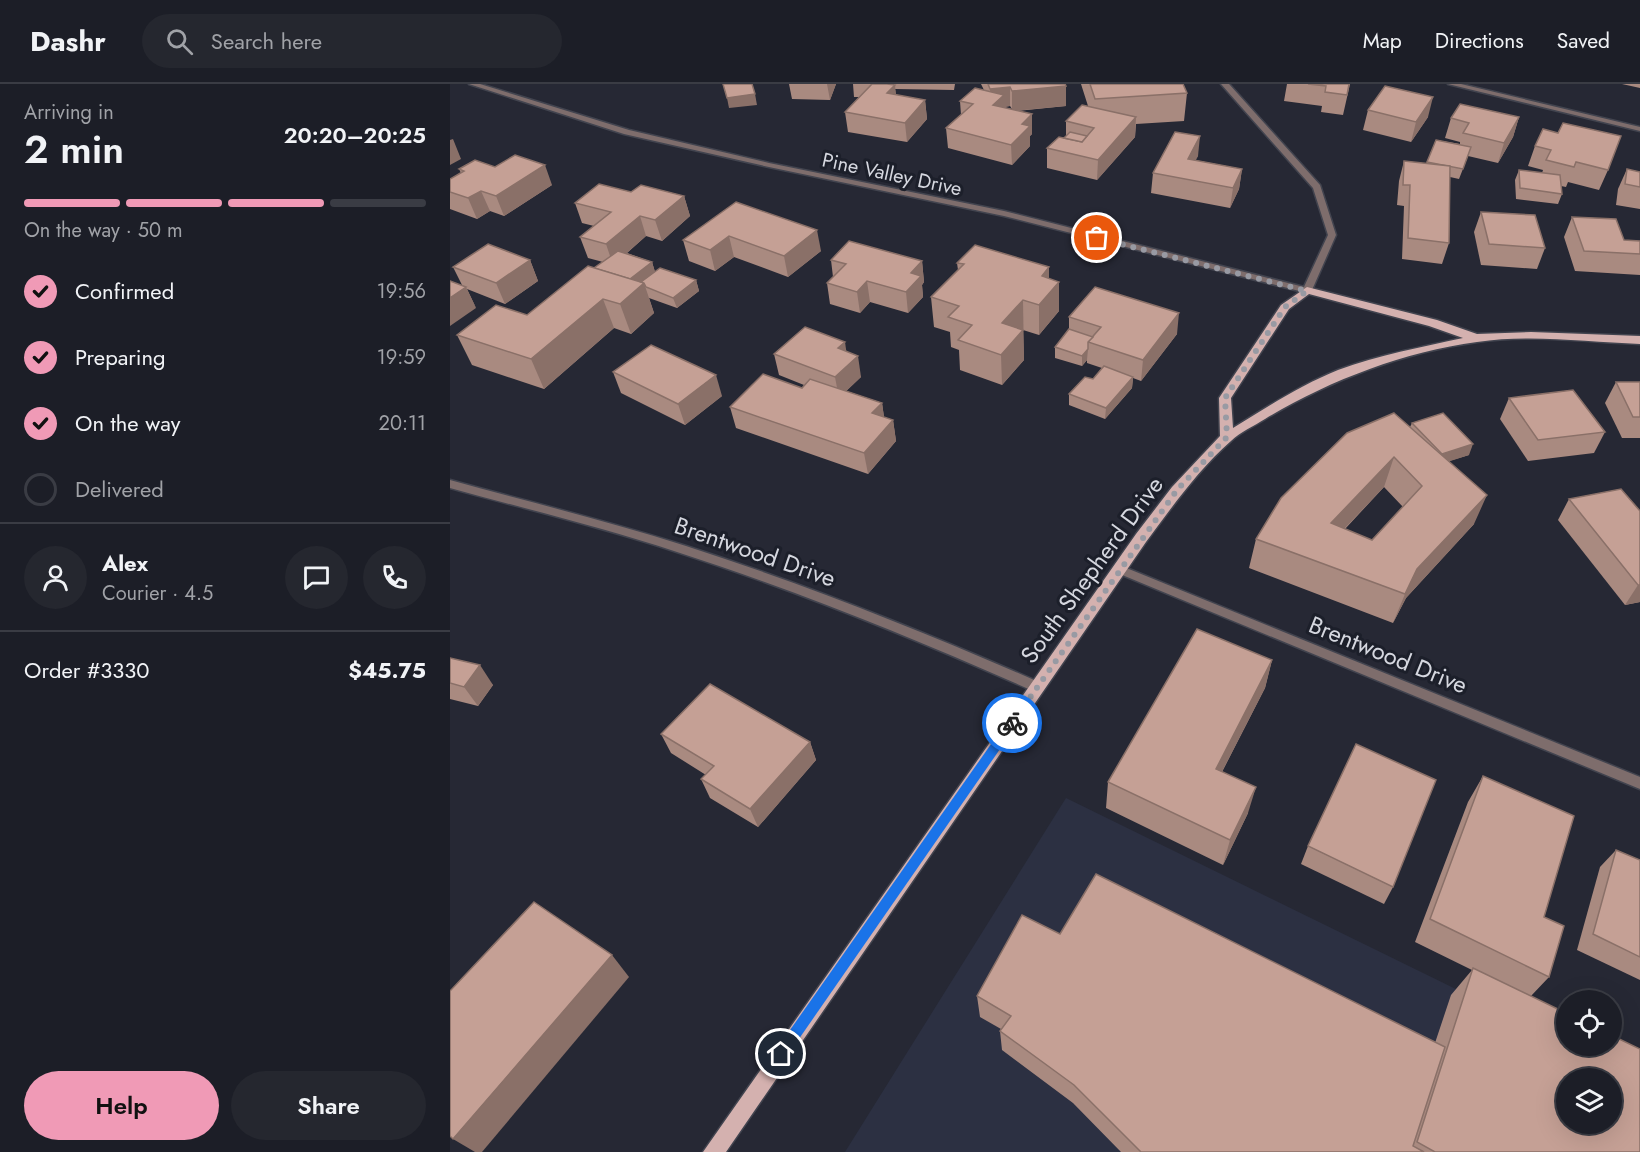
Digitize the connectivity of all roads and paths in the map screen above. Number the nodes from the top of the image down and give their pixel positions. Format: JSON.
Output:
{"nodes":[{"id":1,"x":473,"y":84,"type":"edge"},
{"id":2,"x":1225,"y":84,"type":"edge"},
{"id":3,"x":1452,"y":84,"type":"edge"},
{"id":4,"x":1640,"y":129,"type":"edge"},
{"id":5,"x":1307,"y":291,"type":"junction"},
{"id":6,"x":1477,"y":338,"type":"junction"},
{"id":7,"x":1640,"y":340,"type":"edge"},
{"id":8,"x":1227,"y":437,"type":"junction"},
{"id":9,"x":450,"y":484,"type":"edge"},
{"id":10,"x":1119,"y":569,"type":"junction"},
{"id":11,"x":1037,"y":687,"type":"junction"},
{"id":12,"x":1640,"y":783,"type":"edge"},
{"id":13,"x":713,"y":1152,"type":"edge"}],
"edges":[{"from":1,"to":5,"type":"street","name":"Pine Valley Drive"},
{"from":2,"to":5,"type":"street"},
{"from":3,"to":4,"type":"street"},
{"from":5,"to":6,"type":"main road"},
{"from":5,"to":8,"type":"main road"},
{"from":6,"to":7,"type":"main road","name":"South Shepherd Drive"},
{"from":6,"to":8,"type":"main road","name":"South Shepherd Drive"},
{"from":8,"to":10,"type":"main road","name":"South Shepherd Drive"},
{"from":9,"to":11,"type":"street","name":"Brentwood Drive"},
{"from":10,"to":11,"type":"main road","name":"South Shepherd Drive"},
{"from":10,"to":12,"type":"street","name":"Brentwood Drive"},
{"from":11,"to":13,"type":"main road","name":"South Shepherd Drive"}]}
